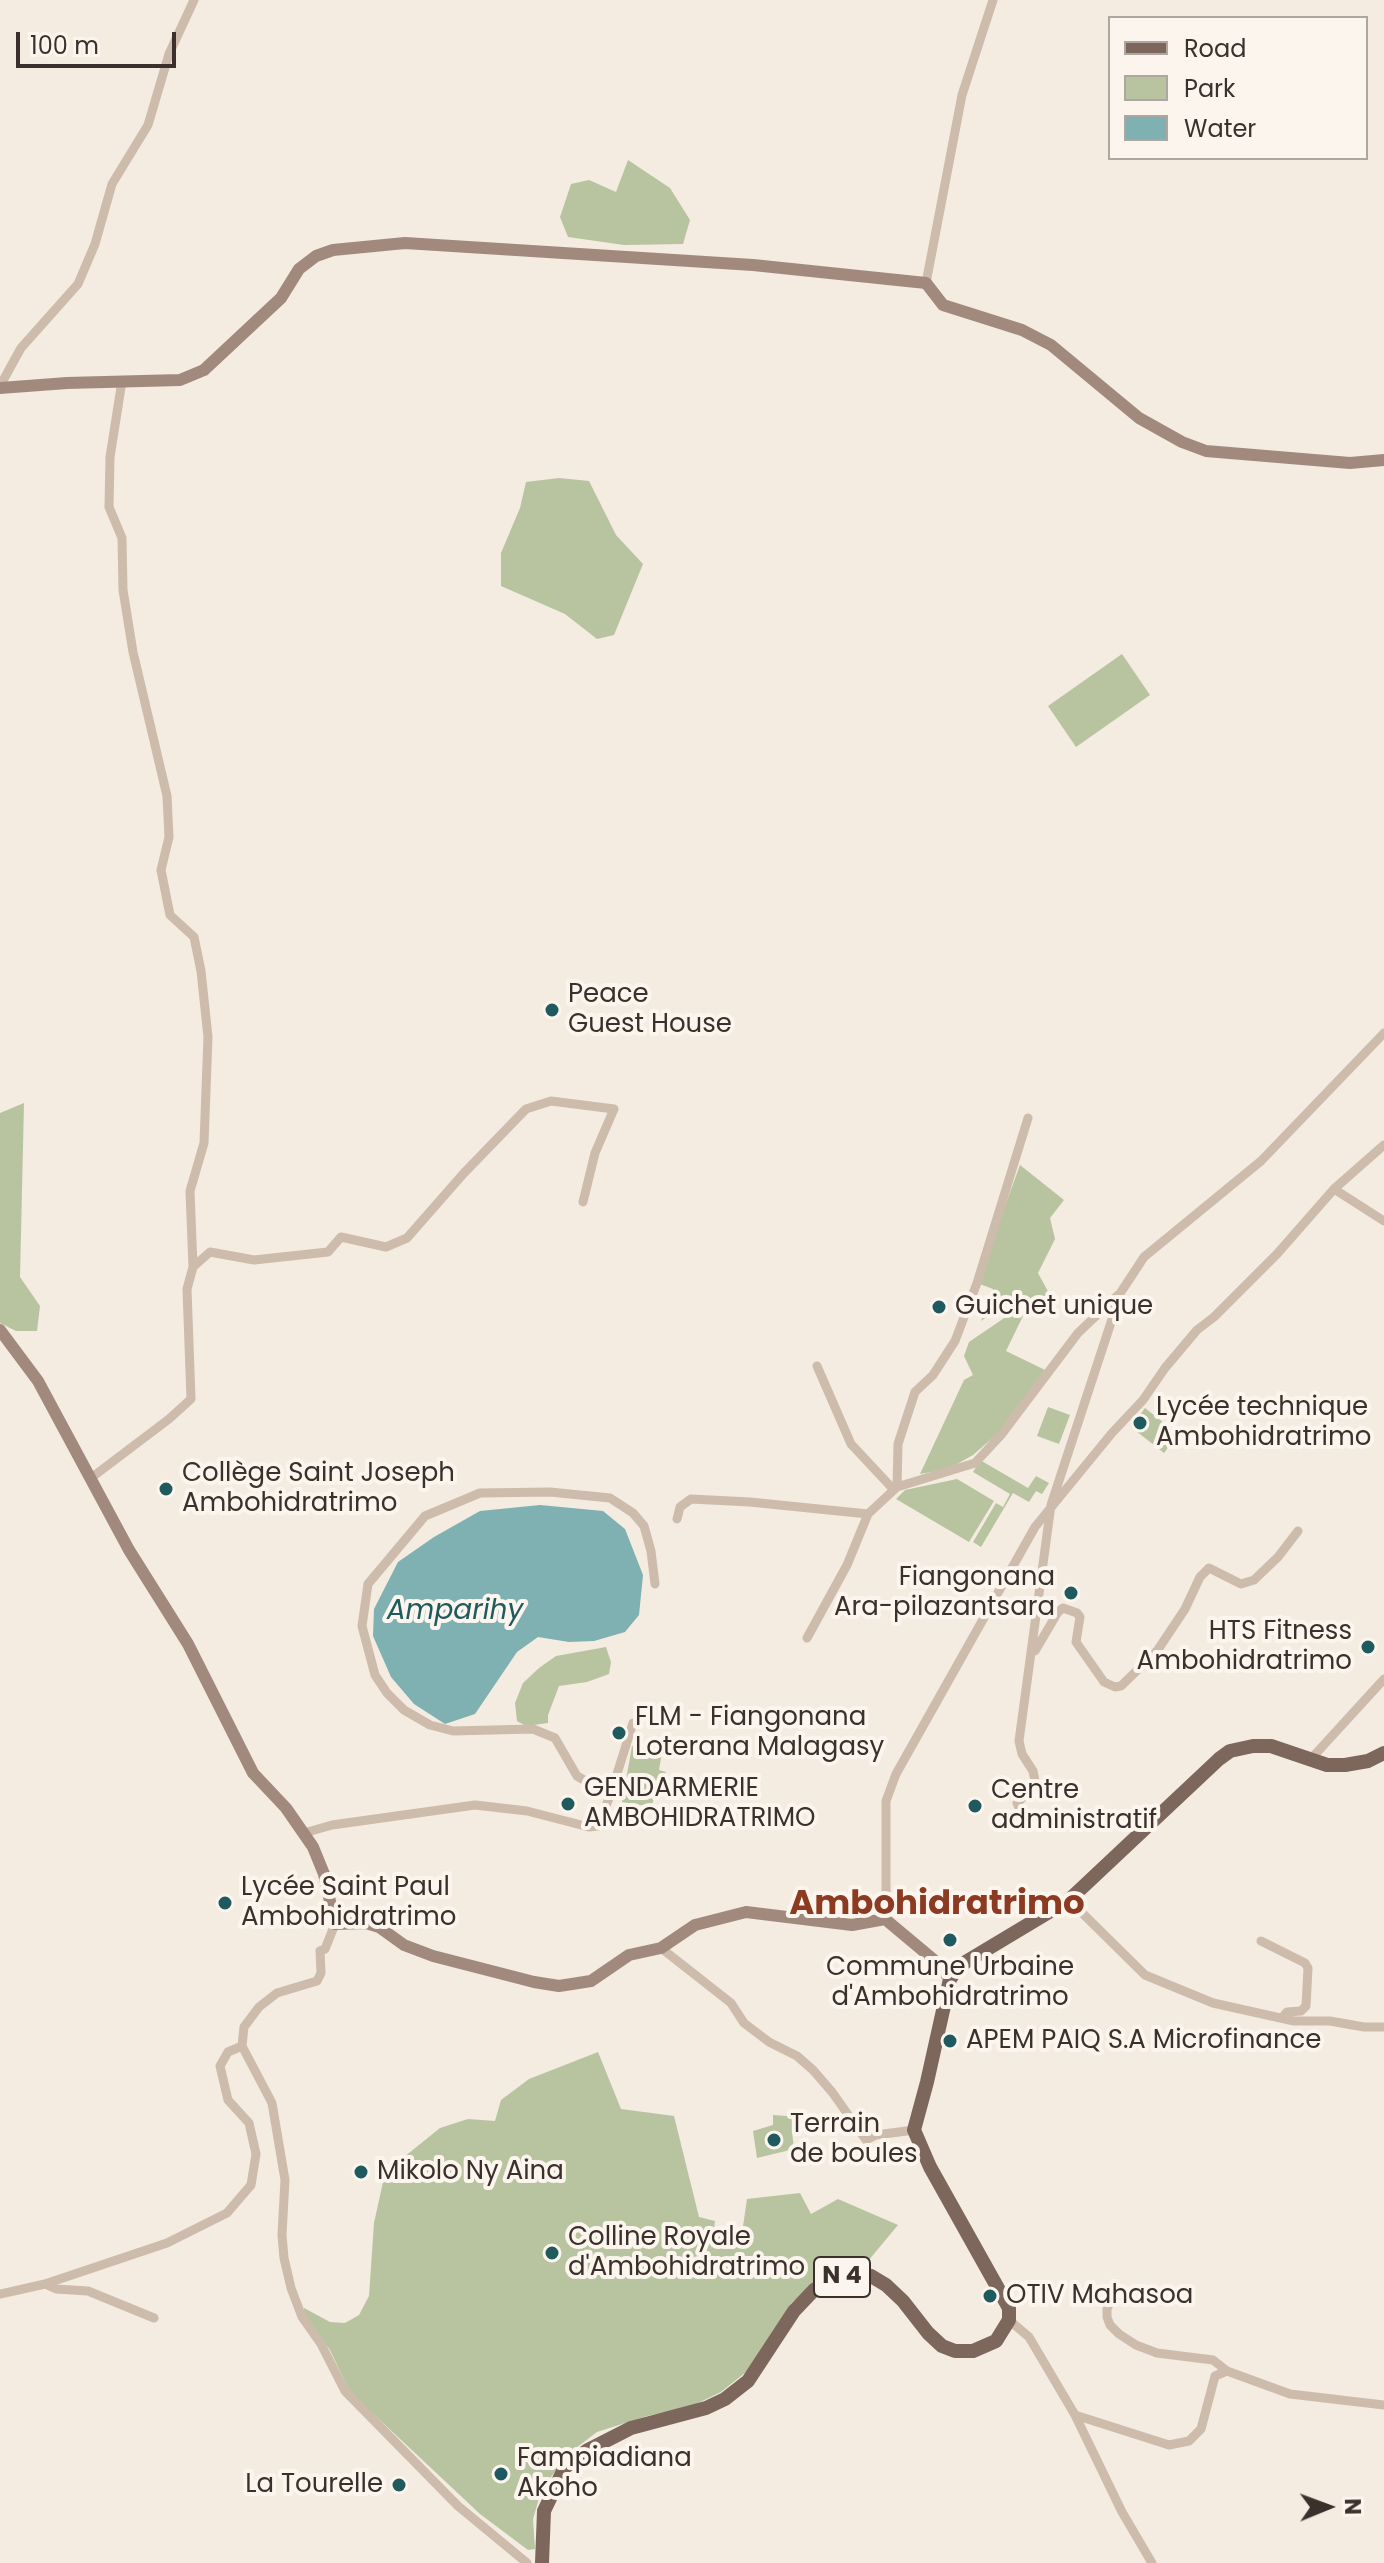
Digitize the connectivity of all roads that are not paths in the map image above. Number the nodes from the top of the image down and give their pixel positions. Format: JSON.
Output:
{"nodes":[{"id":1,"x":194,"y":0,"type":"edge"},
{"id":2,"x":993,"y":0,"type":"edge"},
{"id":3,"x":926,"y":283,"type":"junction"},
{"id":4,"x":122,"y":381,"type":"junction"},
{"id":5,"x":0,"y":387,"type":"edge"},
{"id":6,"x":1384,"y":460,"type":"edge"},
{"id":7,"x":1384,"y":1033,"type":"edge"},
{"id":8,"x":1028,"y":1118,"type":"dead end"},
{"id":9,"x":1384,"y":1145,"type":"edge"},
{"id":10,"x":1334,"y":1189,"type":"junction"},
{"id":11,"x":583,"y":1202,"type":"dead end"},
{"id":12,"x":1384,"y":1221,"type":"edge"},
{"id":13,"x":193,"y":1267,"type":"junction"},
{"id":14,"x":1121,"y":1292,"type":"junction"},
{"id":15,"x":0,"y":1330,"type":"edge"},
{"id":16,"x":817,"y":1366,"type":"dead end"},
{"id":17,"x":91,"y":1478,"type":"junction"},
{"id":18,"x":896,"y":1489,"type":"junction"},
{"id":19,"x":1051,"y":1505,"type":"junction"},
{"id":20,"x":868,"y":1514,"type":"junction"},
{"id":21,"x":677,"y":1519,"type":"dead end"},
{"id":22,"x":1298,"y":1531,"type":"dead end"},
{"id":23,"x":655,"y":1584,"type":"dead end"},
{"id":24,"x":807,"y":1638,"type":"dead end"},
{"id":25,"x":1032,"y":1656,"type":"junction"},
{"id":26,"x":1384,"y":1679,"type":"edge"},
{"id":27,"x":633,"y":1723,"type":"dead end"},
{"id":28,"x":1384,"y":1753,"type":"edge"},
{"id":29,"x":1310,"y":1760,"type":"junction"},
{"id":30,"x":611,"y":1793,"type":"junction"},
{"id":31,"x":1025,"y":1822,"type":"dead end"},
{"id":32,"x":304,"y":1833,"type":"junction"},
{"id":33,"x":1069,"y":1900,"type":"junction"},
{"id":34,"x":885,"y":1919,"type":"junction"},
{"id":35,"x":335,"y":1924,"type":"junction"},
{"id":36,"x":1261,"y":1941,"type":"dead end"},
{"id":37,"x":661,"y":1948,"type":"junction"},
{"id":38,"x":955,"y":1973,"type":"junction"},
{"id":39,"x":1282,"y":2018,"type":"junction"},
{"id":40,"x":1384,"y":2027,"type":"edge"},
{"id":41,"x":242,"y":2046,"type":"junction"},
{"id":42,"x":914,"y":2130,"type":"junction"},
{"id":43,"x":45,"y":2284,"type":"junction"},
{"id":44,"x":1119,"y":2290,"type":"dead end"},
{"id":45,"x":0,"y":2294,"type":"edge"},
{"id":46,"x":154,"y":2318,"type":"dead end"},
{"id":47,"x":1009,"y":2320,"type":"junction"},
{"id":48,"x":1227,"y":2371,"type":"junction"},
{"id":49,"x":1384,"y":2405,"type":"edge"},
{"id":50,"x":1075,"y":2415,"type":"junction"},
{"id":51,"x":1149,"y":2562,"type":"edge"},
{"id":52,"x":527,"y":2563,"type":"edge"},
{"id":53,"x":542,"y":2563,"type":"edge"}],
"edges":[{"from":1,"to":5,"type":"street"},
{"from":2,"to":3,"type":"street"},
{"from":3,"to":4,"type":"street"},
{"from":3,"to":6,"type":"street"},
{"from":4,"to":5,"type":"street"},
{"from":4,"to":13,"type":"street"},
{"from":7,"to":14,"type":"street"},
{"from":8,"to":18,"type":"street"},
{"from":9,"to":10,"type":"street"},
{"from":10,"to":12,"type":"street"},
{"from":10,"to":19,"type":"street"},
{"from":11,"to":13,"type":"street"},
{"from":13,"to":17,"type":"street"},
{"from":14,"to":18,"type":"street"},
{"from":14,"to":19,"type":"street"},
{"from":15,"to":17,"type":"street"},
{"from":16,"to":18,"type":"street"},
{"from":17,"to":32,"type":"street"},
{"from":18,"to":20,"type":"street"},
{"from":19,"to":25,"type":"street"},
{"from":19,"to":34,"type":"street"},
{"from":20,"to":21,"type":"street"},
{"from":20,"to":24,"type":"street"},
{"from":22,"to":25,"type":"street"},
{"from":23,"to":30,"type":"street"},
{"from":25,"to":31,"type":"street"},
{"from":26,"to":29,"type":"street"},
{"from":27,"to":30,"type":"street"},
{"from":28,"to":29,"type":"main road"},
{"from":29,"to":33,"type":"main road"},
{"from":30,"to":32,"type":"street"},
{"from":32,"to":35,"type":"street"},
{"from":33,"to":38,"type":"main road"},
{"from":33,"to":39,"type":"street"},
{"from":34,"to":37,"type":"street"},
{"from":34,"to":38,"type":"street"},
{"from":35,"to":37,"type":"street"},
{"from":35,"to":41,"type":"street"},
{"from":36,"to":39,"type":"street"},
{"from":37,"to":42,"type":"street"},
{"from":38,"to":42,"type":"main road"},
{"from":39,"to":40,"type":"street"},
{"from":41,"to":43,"type":"street"},
{"from":41,"to":52,"type":"street"},
{"from":42,"to":47,"type":"main road"},
{"from":43,"to":45,"type":"street"},
{"from":43,"to":46,"type":"street"},
{"from":44,"to":48,"type":"street"},
{"from":47,"to":50,"type":"street"},
{"from":47,"to":53,"type":"main road","number":"N 4"},
{"from":48,"to":49,"type":"street"},
{"from":48,"to":50,"type":"street"},
{"from":50,"to":51,"type":"street"}]}
